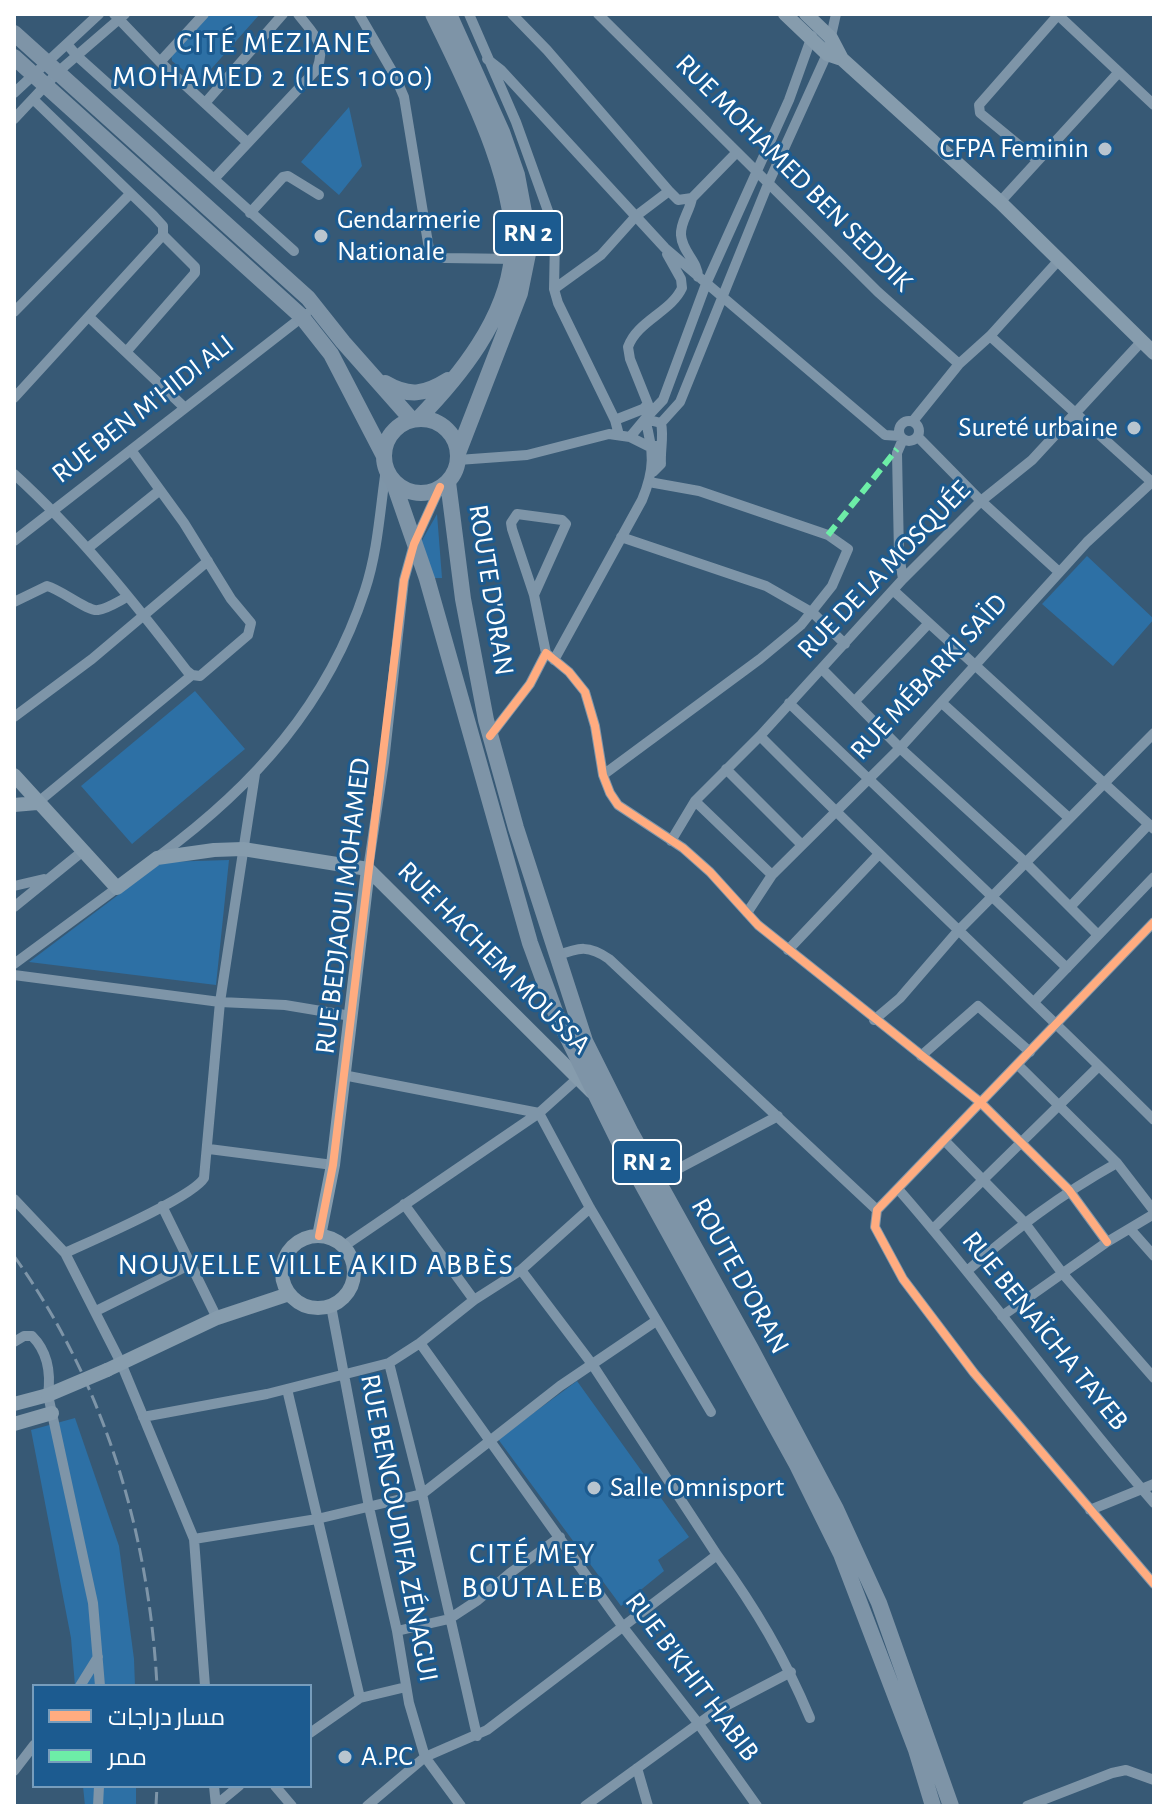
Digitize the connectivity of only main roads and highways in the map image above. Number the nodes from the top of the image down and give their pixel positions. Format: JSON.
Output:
{"nodes":[{"id":1,"x":433,"y":14,"type":"edge"},
{"id":2,"x":449,"y":14,"type":"edge"},
{"id":3,"x":14,"y":33,"type":"edge"},
{"id":4,"x":14,"y":57,"type":"edge"},
{"id":5,"x":46,"y":73,"type":"junction"},
{"id":6,"x":520,"y":260,"type":"junction"},
{"id":7,"x":463,"y":371,"type":"junction"},
{"id":8,"x":377,"y":378,"type":"junction"},
{"id":9,"x":415,"y":419,"type":"junction"},
{"id":10,"x":458,"y":456,"type":"junction"},
{"id":11,"x":388,"y":469,"type":"junction"},
{"id":12,"x":444,"y":484,"type":"junction"},
{"id":13,"x":933,"y":1806,"type":"edge"},
{"id":14,"x":951,"y":1806,"type":"edge"}],
"edges":[{"from":1,"to":6,"type":"main road","number":"RN 2"},
{"from":2,"to":6,"type":"main road","number":"RN 2"},
{"from":3,"to":5,"type":"main road"},
{"from":4,"to":5,"type":"main road"},
{"from":5,"to":8,"type":"main road"},
{"from":5,"to":11,"type":"main road"},
{"from":6,"to":7,"type":"main road","number":"RN 2"},
{"from":6,"to":10,"type":"main road","number":"RN 2"},
{"from":7,"to":8,"type":"main road"},
{"from":7,"to":9,"type":"main road","number":"RN 2"},
{"from":8,"to":9,"type":"main road"},
{"from":9,"to":10,"type":"main road"},
{"from":9,"to":11,"type":"main road"},
{"from":10,"to":12,"type":"main road"},
{"from":11,"to":12,"type":"main road"},
{"from":11,"to":13,"type":"main road","name":"ROUTE D'ORAN","number":"RN 2"},
{"from":12,"to":14,"type":"main road","name":"ROUTE D'ORAN","number":"RN 2"}]}
